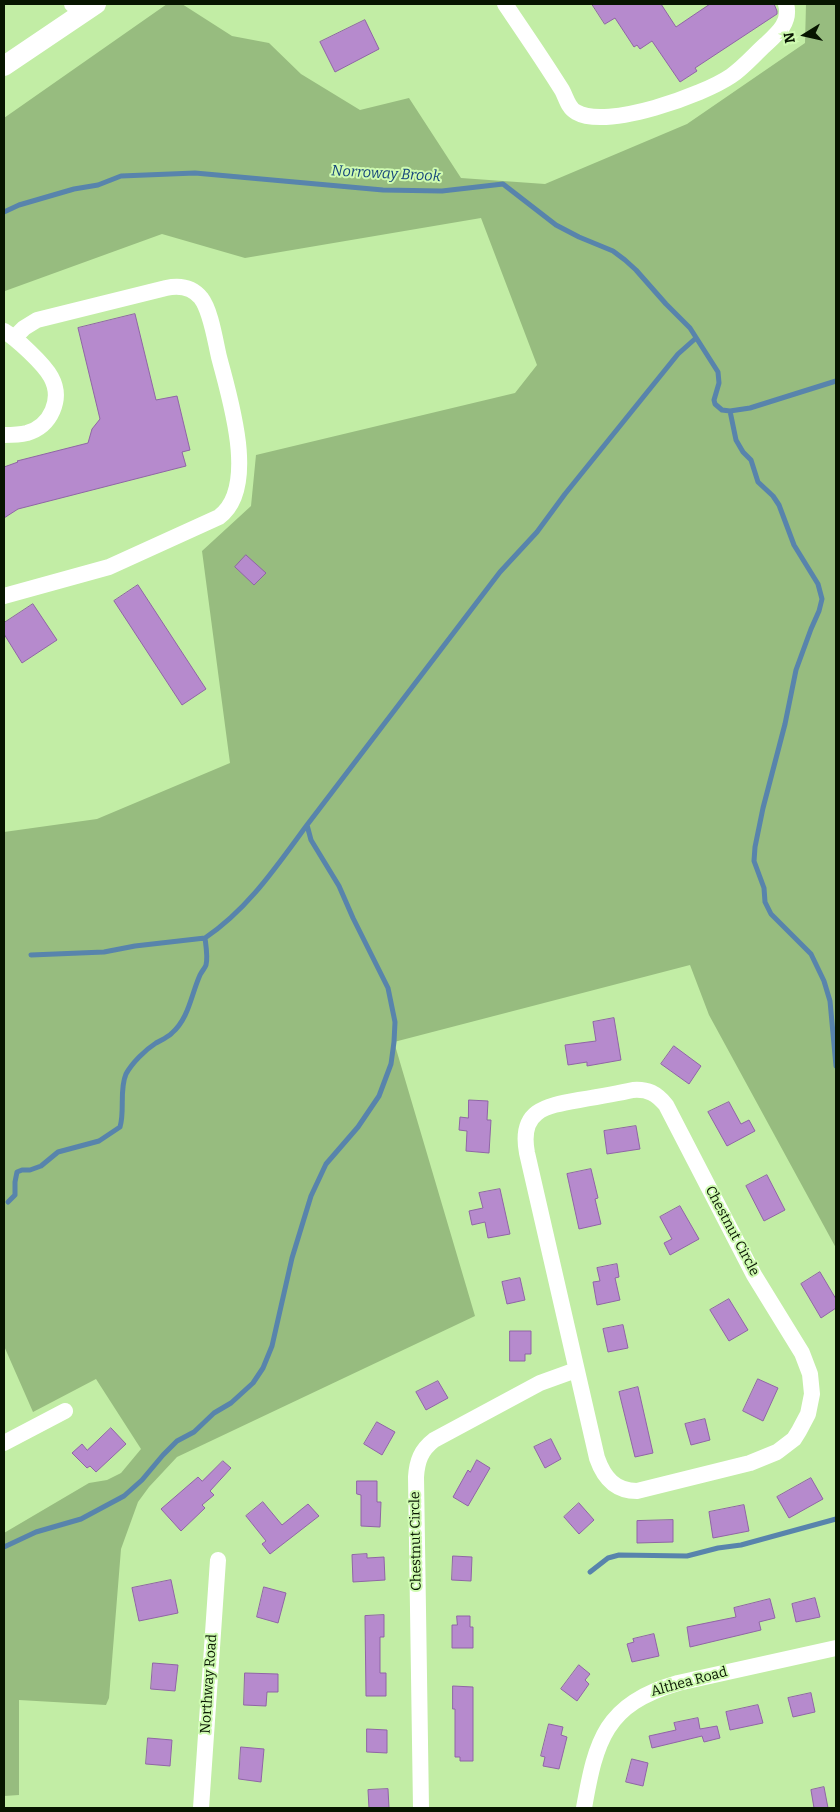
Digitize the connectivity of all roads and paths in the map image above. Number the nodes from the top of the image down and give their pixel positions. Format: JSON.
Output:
{"nodes":[{"id":1,"x":505,"y":4,"type":"edge"},
{"id":2,"x":786,"y":4,"type":"edge"},
{"id":3,"x":83,"y":7,"type":"edge"},
{"id":4,"x":4,"y":66,"type":"edge"},
{"id":5,"x":9,"y":334,"type":"edge"},
{"id":6,"x":4,"y":436,"type":"edge"},
{"id":7,"x":4,"y":596,"type":"edge"},
{"id":8,"x":576,"y":1370,"type":"junction"},
{"id":9,"x":65,"y":1412,"type":"dead end"},
{"id":10,"x":4,"y":1443,"type":"edge"},
{"id":11,"x":218,"y":1560,"type":"dead end"},
{"id":12,"x":836,"y":1648,"type":"edge"},
{"id":13,"x":201,"y":1808,"type":"edge"},
{"id":14,"x":421,"y":1808,"type":"edge"},
{"id":15,"x":584,"y":1808,"type":"edge"}],
"edges":[{"from":1,"to":2,"type":"street"},
{"from":3,"to":4,"type":"main road"},
{"from":5,"to":6,"type":"street"},
{"from":5,"to":7,"type":"street"},
{"from":8,"to":8,"type":"street","name":"Chestnut Circle"},
{"from":8,"to":14,"type":"street","name":"Chestnut Circle"},
{"from":9,"to":10,"type":"street"},
{"from":11,"to":13,"type":"street","name":"Northway Road"},
{"from":12,"to":15,"type":"street","name":"Althea Road"}]}
